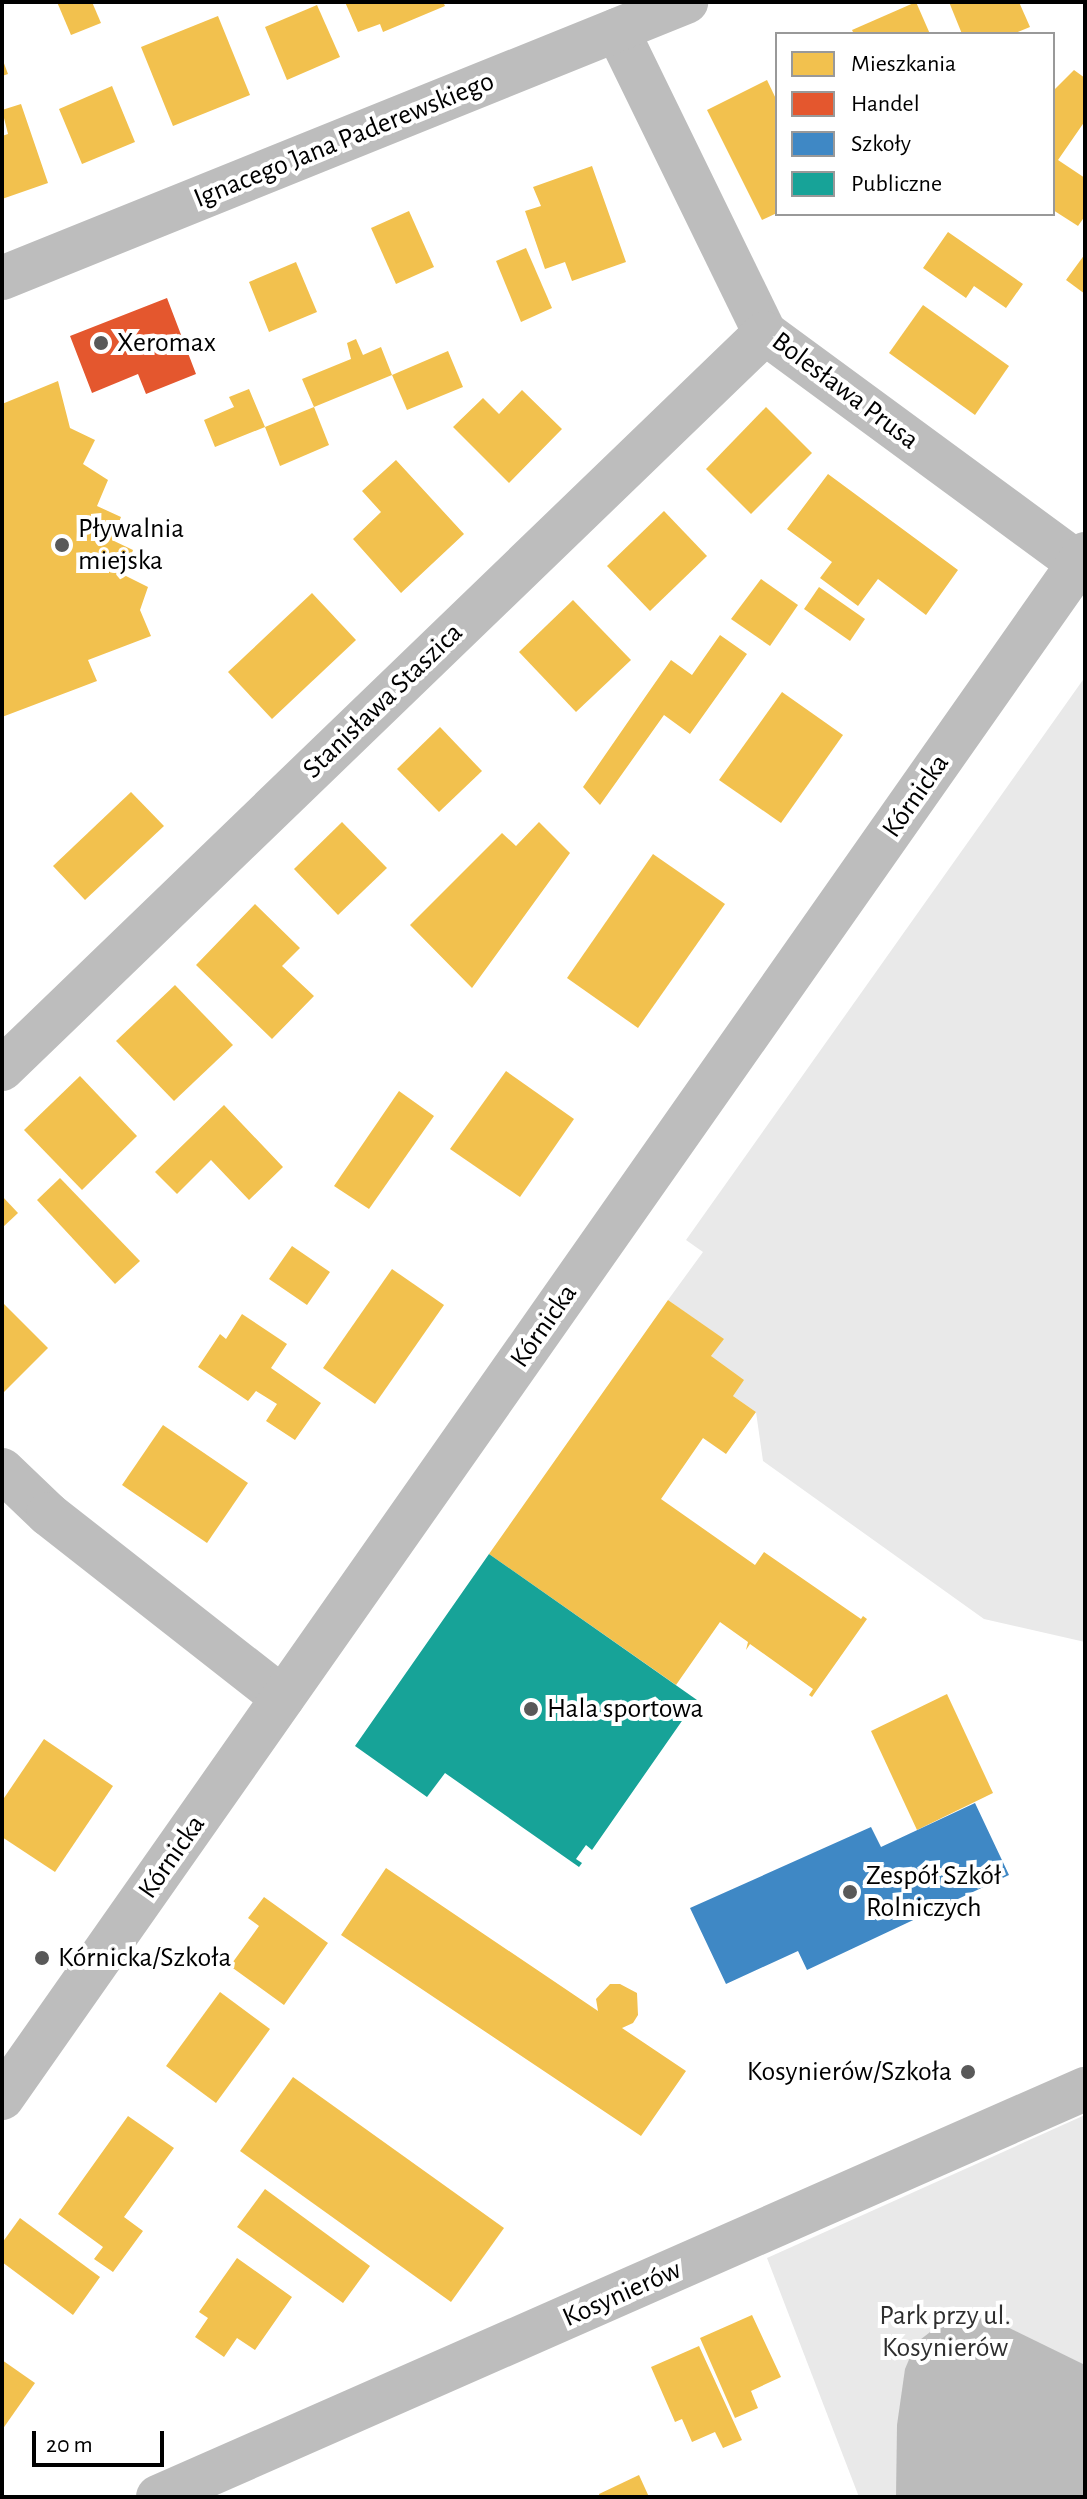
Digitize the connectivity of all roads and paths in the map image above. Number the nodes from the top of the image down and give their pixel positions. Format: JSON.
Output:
{"nodes":[{"id":1,"x":686,"y":2,"type":"edge"},
{"id":2,"x":617,"y":30,"type":"junction"},
{"id":3,"x":2,"y":278,"type":"edge"},
{"id":4,"x":765,"y":333,"type":"junction"},
{"id":5,"x":1082,"y":558,"type":"edge"},
{"id":6,"x":2,"y":1069,"type":"edge"},
{"id":7,"x":2,"y":1470,"type":"edge"},
{"id":8,"x":283,"y":1698,"type":"junction"},
{"id":9,"x":1085,"y":2089,"type":"edge"},
{"id":10,"x":2,"y":2098,"type":"edge"},
{"id":11,"x":158,"y":2497,"type":"edge"}],
"edges":[{"from":1,"to":2,"type":"street","name":"Ignacego Jana Paderewskiego"},
{"from":2,"to":3,"type":"street","name":"Ignacego Jana Paderewskiego"},
{"from":2,"to":4,"type":"street","name":"Bolesława Prusa"},
{"from":4,"to":5,"type":"street","name":"Bolesława Prusa"},
{"from":4,"to":6,"type":"street","name":"Stanisława Staszica"},
{"from":5,"to":8,"type":"street","name":"Kórnicka"},
{"from":7,"to":8,"type":"street"},
{"from":8,"to":10,"type":"street","name":"Kórnicka"},
{"from":9,"to":11,"type":"street","name":"Kosynierów"}]}
